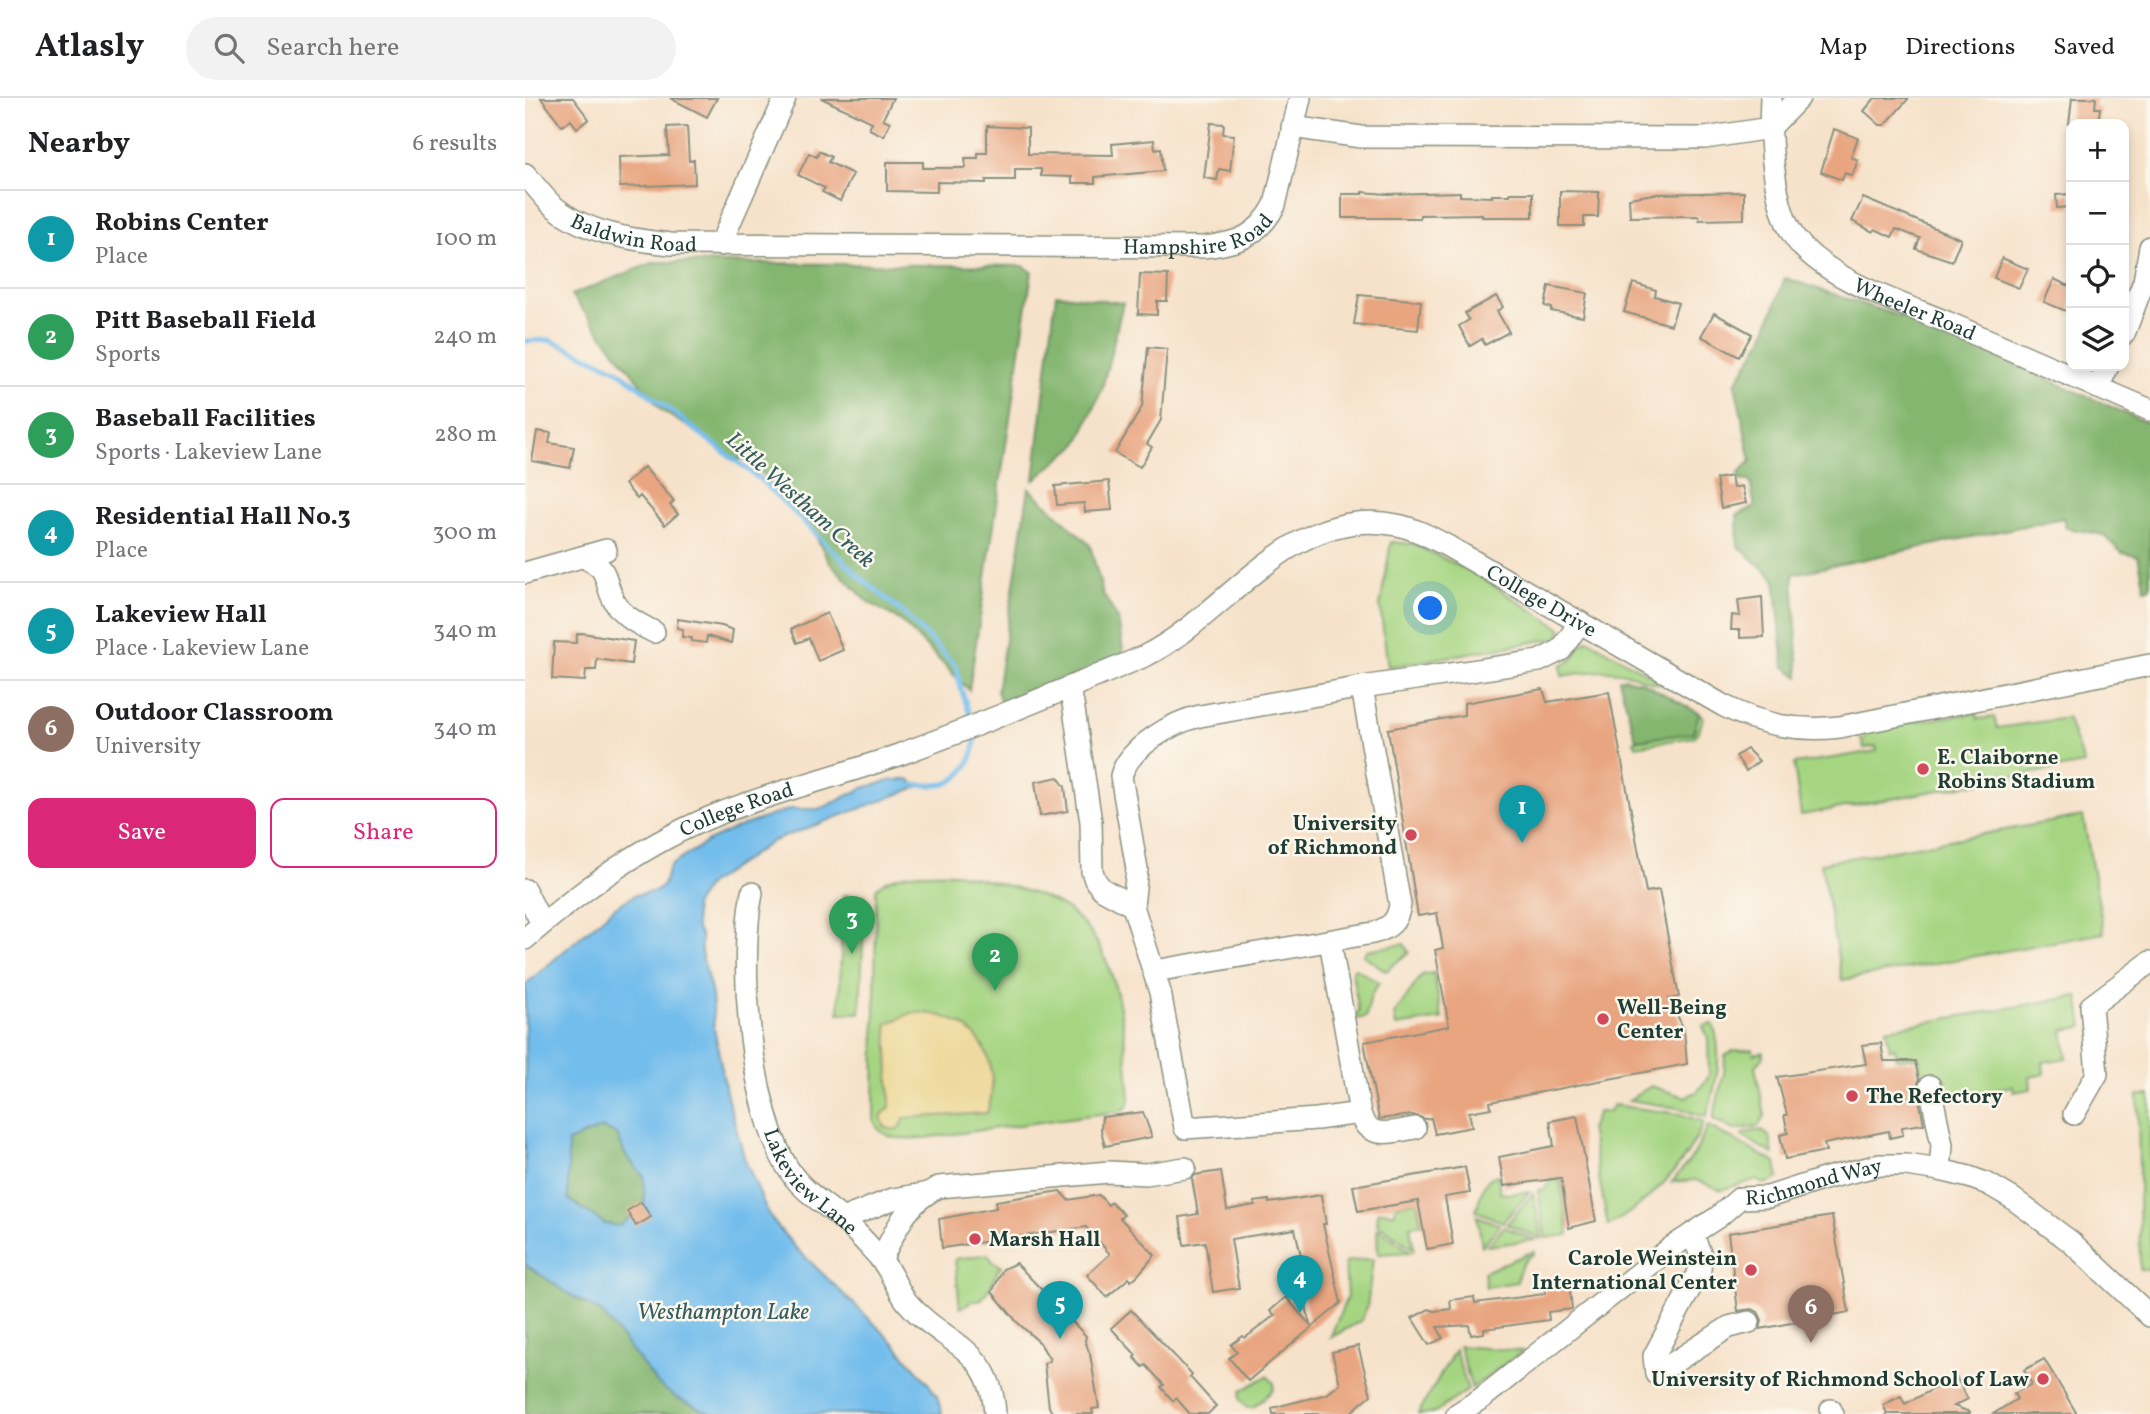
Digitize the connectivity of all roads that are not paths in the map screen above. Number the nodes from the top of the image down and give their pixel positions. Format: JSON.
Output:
{"nodes":[{"id":1,"x":785,"y":98,"type":"edge"},
{"id":2,"x":1300,"y":98,"type":"edge"},
{"id":3,"x":1771,"y":98,"type":"edge"},
{"id":4,"x":1799,"y":98,"type":"edge"},
{"id":5,"x":1292,"y":127,"type":"junction"},
{"id":6,"x":1770,"y":128,"type":"junction"},
{"id":7,"x":525,"y":174,"type":"edge"},
{"id":8,"x":720,"y":245,"type":"junction"},
{"id":9,"x":2150,"y":247,"type":"edge"},
{"id":10,"x":2129,"y":321,"type":"edge"},
{"id":11,"x":2106,"y":371,"type":"edge"},
{"id":12,"x":2098,"y":388,"type":"junction"},
{"id":13,"x":2150,"y":410,"type":"edge"},
{"id":14,"x":606,"y":550,"type":"dead end"},
{"id":15,"x":583,"y":557,"type":"junction"},
{"id":16,"x":525,"y":573,"type":"edge"},
{"id":17,"x":1580,"y":622,"type":"junction"},
{"id":18,"x":654,"y":632,"type":"dead end"},
{"id":19,"x":2150,"y":665,"type":"edge"},
{"id":20,"x":1361,"y":687,"type":"junction"},
{"id":21,"x":1067,"y":688,"type":"junction"},
{"id":22,"x":973,"y":727,"type":"joint"},
{"id":23,"x":525,"y":890,"type":"edge"},
{"id":24,"x":751,"y":893,"type":"dead end"},
{"id":25,"x":1133,"y":906,"type":"junction"},
{"id":26,"x":542,"y":924,"type":"junction"},
{"id":27,"x":525,"y":939,"type":"edge"},
{"id":28,"x":1330,"y":940,"type":"junction"},
{"id":29,"x":2150,"y":962,"type":"edge"},
{"id":30,"x":1155,"y":971,"type":"junction"},
{"id":31,"x":1930,"y":1086,"type":"dead end"},
{"id":32,"x":1360,"y":1114,"type":"junction"},
{"id":33,"x":2074,"y":1114,"type":"dead end"},
{"id":34,"x":1415,"y":1128,"type":"dead end"},
{"id":35,"x":1185,"y":1168,"type":"dead end"},
{"id":36,"x":1940,"y":1170,"type":"junction"},
{"id":37,"x":923,"y":1194,"type":"junction"},
{"id":38,"x":842,"y":1219,"type":"junction"},
{"id":39,"x":1692,"y":1234,"type":"junction"},
{"id":40,"x":881,"y":1259,"type":"junction"},
{"id":41,"x":2150,"y":1316,"type":"edge"},
{"id":42,"x":1749,"y":1322,"type":"dead end"},
{"id":43,"x":995,"y":1414,"type":"edge"},
{"id":44,"x":1457,"y":1414,"type":"edge"}],
"edges":[{"from":1,"to":8,"type":"street"},
{"from":2,"to":5,"type":"street","name":"Hampshire Road"},
{"from":3,"to":6,"type":"street","name":"Wheeler Road"},
{"from":4,"to":6,"type":"street"},
{"from":5,"to":6,"type":"street"},
{"from":5,"to":8,"type":"street","name":"Hampshire Road"},
{"from":6,"to":12,"type":"street","name":"Wheeler Road"},
{"from":7,"to":8,"type":"street","name":"Baldwin Road"},
{"from":9,"to":10,"type":"street"},
{"from":11,"to":12,"type":"street"},
{"from":12,"to":13,"type":"street","name":"Wheeler Road"},
{"from":14,"to":15,"type":"street"},
{"from":15,"to":16,"type":"street"},
{"from":15,"to":18,"type":"street"},
{"from":17,"to":19,"type":"street","name":"College Drive"},
{"from":17,"to":20,"type":"street"},
{"from":17,"to":21,"type":"street","name":"College Drive"},
{"from":20,"to":25,"type":"street"},
{"from":20,"to":28,"type":"street"},
{"from":21,"to":22,"type":"street","name":"College Drive"},
{"from":21,"to":25,"type":"street"},
{"from":22,"to":26,"type":"street","name":"College Road"},
{"from":23,"to":26,"type":"street"},
{"from":24,"to":38,"type":"street","name":"Lakeview Lane"},
{"from":25,"to":30,"type":"street"},
{"from":26,"to":27,"type":"street","name":"College Road"},
{"from":28,"to":30,"type":"street"},
{"from":28,"to":32,"type":"street"},
{"from":29,"to":33,"type":"street"},
{"from":30,"to":32,"type":"street"},
{"from":31,"to":36,"type":"street"},
{"from":32,"to":34,"type":"street"},
{"from":35,"to":37,"type":"street"},
{"from":36,"to":39,"type":"street","name":"Richmond Way"},
{"from":36,"to":41,"type":"street","name":"Richmond Way"},
{"from":37,"to":38,"type":"street"},
{"from":37,"to":40,"type":"street"},
{"from":38,"to":40,"type":"street","name":"Lakeview Lane"},
{"from":39,"to":42,"type":"street"},
{"from":39,"to":44,"type":"street","name":"Richmond Way"},
{"from":40,"to":43,"type":"street","name":"Lakeview Lane"}]}
